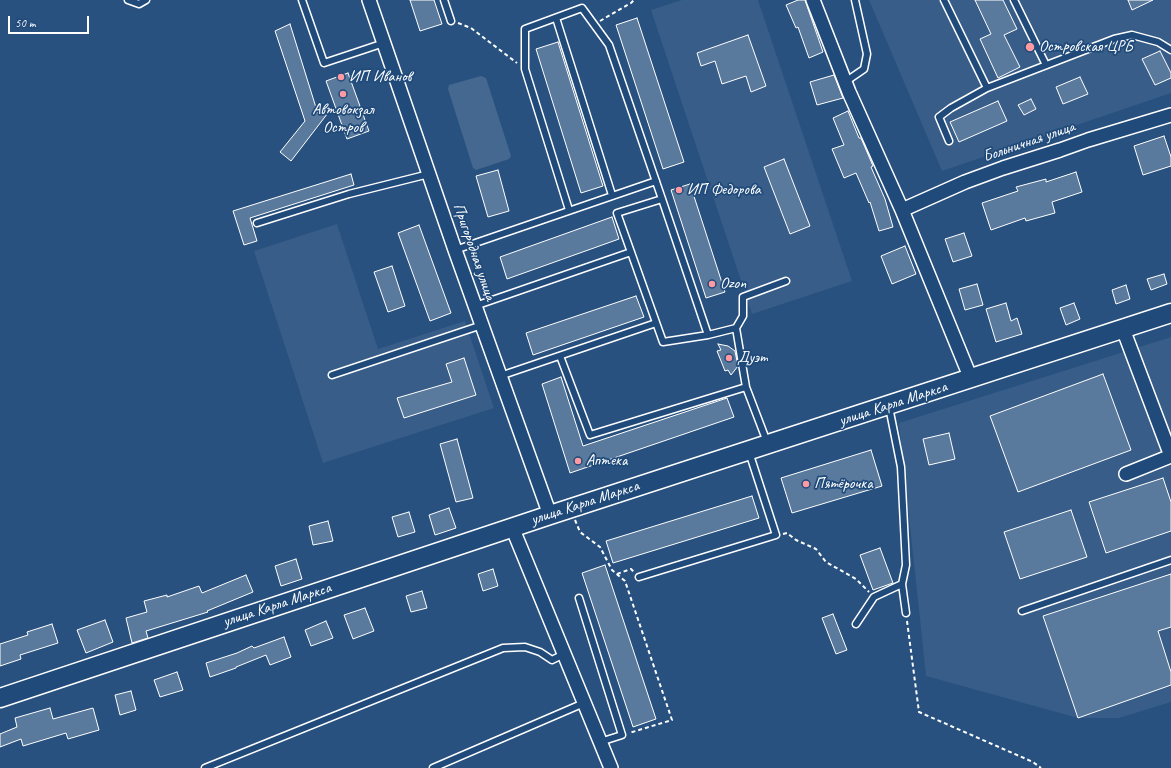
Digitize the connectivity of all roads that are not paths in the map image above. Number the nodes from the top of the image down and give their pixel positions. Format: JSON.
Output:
{"nodes":[{"id":1,"x":128,"y":0,"type":"edge"},
{"id":2,"x":146,"y":0,"type":"edge"},
{"id":3,"x":302,"y":0,"type":"edge"},
{"id":4,"x":369,"y":0,"type":"edge"},
{"id":5,"x":444,"y":0,"type":"edge"},
{"id":6,"x":813,"y":0,"type":"edge"},
{"id":7,"x":855,"y":0,"type":"edge"},
{"id":8,"x":944,"y":0,"type":"edge"},
{"id":9,"x":1014,"y":0,"type":"edge"},
{"id":10,"x":556,"y":18,"type":"junction"},
{"id":11,"x":451,"y":21,"type":"road end"},
{"id":12,"x":384,"y":42,"type":"junction"},
{"id":13,"x":1171,"y":50,"type":"edge"},
{"id":14,"x":1046,"y":65,"type":"junction"},
{"id":15,"x":845,"y":82,"type":"junction"},
{"id":16,"x":987,"y":88,"type":"junction"},
{"id":17,"x":1171,"y":115,"type":"edge"},
{"id":18,"x":949,"y":141,"type":"dead end"},
{"id":19,"x":429,"y":174,"type":"junction"},
{"id":20,"x":656,"y":181,"type":"junction"},
{"id":21,"x":612,"y":196,"type":"junction"},
{"id":22,"x":662,"y":199,"type":"junction"},
{"id":23,"x":569,"y":210,"type":"junction"},
{"id":24,"x":902,"y":210,"type":"junction"},
{"id":25,"x":257,"y":223,"type":"dead end"},
{"id":26,"x":455,"y":250,"type":"junction"},
{"id":27,"x":631,"y":252,"type":"junction"},
{"id":28,"x":786,"y":281,"type":"dead end"},
{"id":29,"x":475,"y":306,"type":"junction"},
{"id":30,"x":1171,"y":314,"type":"edge"},
{"id":31,"x":656,"y":323,"type":"junction"},
{"id":32,"x":482,"y":325,"type":"junction"},
{"id":33,"x":736,"y":328,"type":"junction"},
{"id":34,"x":1123,"y":329,"type":"junction"},
{"id":35,"x":708,"y":335,"type":"junction"},
{"id":36,"x":560,"y":356,"type":"junction"},
{"id":37,"x":332,"y":375,"type":"dead end"},
{"id":38,"x":500,"y":376,"type":"junction"},
{"id":39,"x":971,"y":379,"type":"junction"},
{"id":40,"x":746,"y":387,"type":"junction"},
{"id":41,"x":889,"y":405,"type":"junction"},
{"id":42,"x":768,"y":444,"type":"junction"},
{"id":43,"x":748,"y":450,"type":"junction"},
{"id":44,"x":1171,"y":456,"type":"edge"},
{"id":45,"x":1126,"y":474,"type":"dead end"},
{"id":46,"x":550,"y":515,"type":"junction"},
{"id":47,"x":512,"y":527,"type":"junction"},
{"id":48,"x":1171,"y":560,"type":"edge"},
{"id":49,"x":639,"y":577,"type":"road end"},
{"id":50,"x":902,"y":584,"type":"junction"},
{"id":51,"x":579,"y":598,"type":"dead end"},
{"id":52,"x":1022,"y":611,"type":"dead end"},
{"id":53,"x":906,"y":613,"type":"road end"},
{"id":54,"x":856,"y":624,"type":"dead end"},
{"id":55,"x":564,"y":654,"type":"junction"},
{"id":56,"x":0,"y":698,"type":"edge"},
{"id":57,"x":584,"y":702,"type":"junction"},
{"id":58,"x":600,"y":742,"type":"junction"},
{"id":59,"x":205,"y":768,"type":"edge"},
{"id":60,"x":433,"y":768,"type":"edge"},
{"id":61,"x":610,"y":768,"type":"edge"}],
"edges":[{"from":1,"to":2,"type":"lane"},
{"from":3,"to":12,"type":"lane"},
{"from":4,"to":12,"type":"street","name":"Пригородная улица"},
{"from":5,"to":11,"type":"lane"},
{"from":6,"to":15,"type":"street"},
{"from":7,"to":15,"type":"lane"},
{"from":8,"to":16,"type":"lane"},
{"from":9,"to":14,"type":"lane"},
{"from":10,"to":20,"type":"lane"},
{"from":10,"to":21,"type":"lane"},
{"from":10,"to":23,"type":"lane"},
{"from":12,"to":19,"type":"street","name":"Пригородная улица"},
{"from":13,"to":14,"type":"lane"},
{"from":14,"to":16,"type":"lane"},
{"from":15,"to":24,"type":"street"},
{"from":16,"to":18,"type":"lane"},
{"from":17,"to":24,"type":"street","name":"Больничная улица"},
{"from":19,"to":25,"type":"lane"},
{"from":19,"to":26,"type":"street","name":"Пригородная улица"},
{"from":20,"to":21,"type":"lane"},
{"from":20,"to":22,"type":"lane"},
{"from":21,"to":23,"type":"lane"},
{"from":22,"to":27,"type":"lane"},
{"from":22,"to":35,"type":"lane"},
{"from":23,"to":26,"type":"lane"},
{"from":24,"to":39,"type":"street"},
{"from":26,"to":29,"type":"street","name":"Пригородная улица"},
{"from":27,"to":29,"type":"lane"},
{"from":27,"to":31,"type":"lane"},
{"from":28,"to":33,"type":"lane"},
{"from":29,"to":32,"type":"street","name":"Пригородная улица"},
{"from":30,"to":34,"type":"main road","name":"улица Карла Маркса"},
{"from":31,"to":35,"type":"lane"},
{"from":31,"to":36,"type":"lane"},
{"from":32,"to":37,"type":"lane"},
{"from":32,"to":38,"type":"street","name":"Пригородная улица"},
{"from":33,"to":35,"type":"lane"},
{"from":33,"to":40,"type":"lane"},
{"from":34,"to":39,"type":"main road","name":"улица Карла Маркса"},
{"from":34,"to":44,"type":"street"},
{"from":36,"to":38,"type":"lane"},
{"from":36,"to":40,"type":"lane"},
{"from":38,"to":46,"type":"street","name":"Пригородная улица"},
{"from":39,"to":41,"type":"main road","name":"улица Карла Маркса"},
{"from":40,"to":42,"type":"lane"},
{"from":41,"to":42,"type":"main road","name":"улица Карла Маркса"},
{"from":41,"to":50,"type":"lane"},
{"from":42,"to":43,"type":"main road","name":"улица Карла Маркса"},
{"from":43,"to":46,"type":"main road","name":"улица Карла Маркса"},
{"from":43,"to":49,"type":"lane"},
{"from":44,"to":45,"type":"street"},
{"from":46,"to":47,"type":"main road","name":"улица Карла Маркса"},
{"from":47,"to":55,"type":"street"},
{"from":47,"to":56,"type":"main road","name":"улица Карла Маркса"},
{"from":48,"to":52,"type":"lane"},
{"from":50,"to":53,"type":"lane"},
{"from":50,"to":54,"type":"lane"},
{"from":51,"to":58,"type":"lane"},
{"from":55,"to":57,"type":"street"},
{"from":55,"to":59,"type":"lane"},
{"from":57,"to":58,"type":"street"},
{"from":57,"to":60,"type":"lane"},
{"from":58,"to":61,"type":"street"}]}
